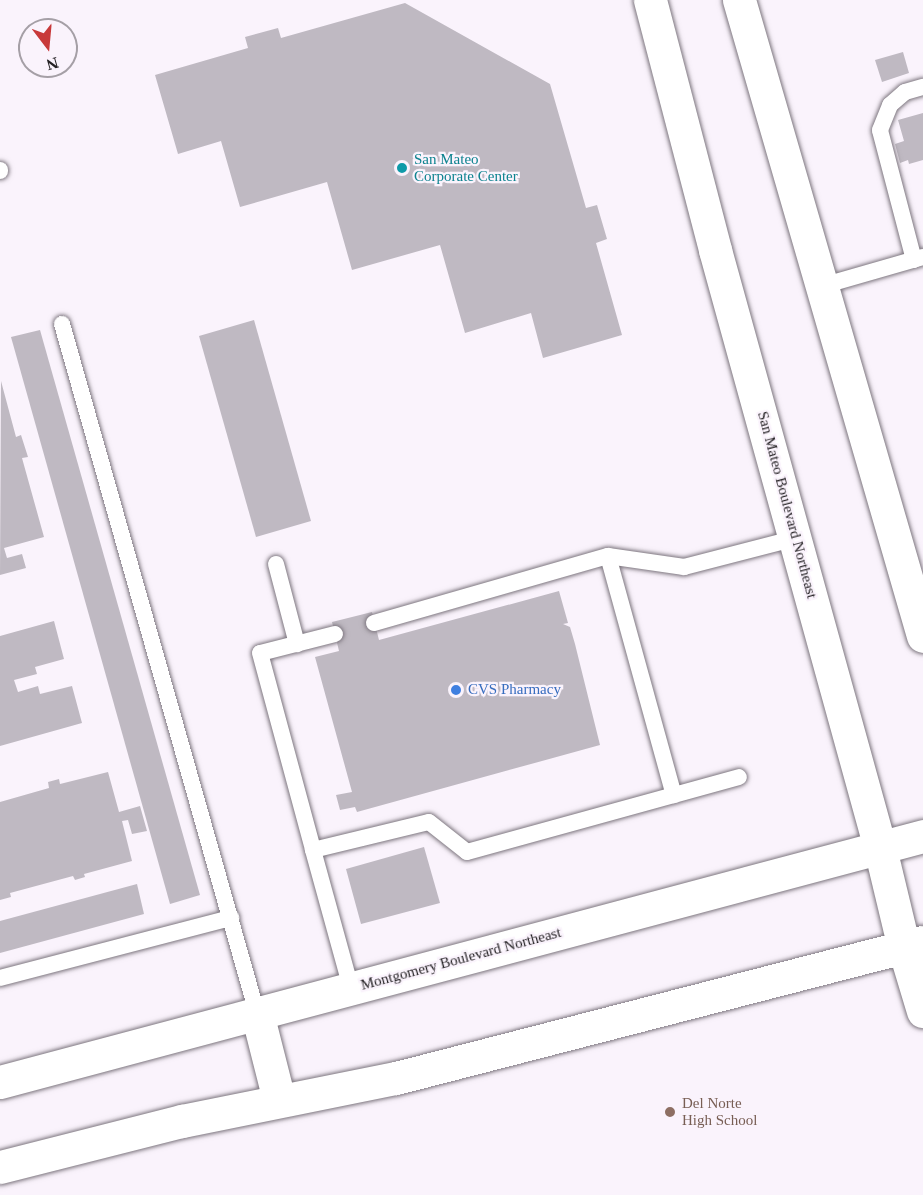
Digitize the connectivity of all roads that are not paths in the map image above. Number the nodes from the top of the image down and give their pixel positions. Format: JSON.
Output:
{"nodes":[{"id":1,"x":650,"y":0,"type":"edge"},
{"id":2,"x":739,"y":0,"type":"edge"},
{"id":3,"x":923,"y":87,"type":"edge"},
{"id":4,"x":919,"y":258,"type":"edge"},
{"id":5,"x":822,"y":286,"type":"junction"},
{"id":6,"x":62,"y":324,"type":"dead end"},
{"id":7,"x":796,"y":538,"type":"junction"},
{"id":8,"x":608,"y":556,"type":"junction"},
{"id":9,"x":276,"y":564,"type":"dead end"},
{"id":10,"x":374,"y":623,"type":"dead end"},
{"id":11,"x":334,"y":634,"type":"dead end"},
{"id":12,"x":923,"y":636,"type":"edge"},
{"id":13,"x":297,"y":644,"type":"junction"},
{"id":14,"x":739,"y":777,"type":"dead end"},
{"id":15,"x":674,"y":795,"type":"junction"},
{"id":16,"x":923,"y":836,"type":"edge"},
{"id":17,"x":880,"y":848,"type":"junction"},
{"id":18,"x":313,"y":849,"type":"junction"},
{"id":19,"x":231,"y":918,"type":"junction"},
{"id":20,"x":913,"y":945,"type":"edge"},
{"id":21,"x":0,"y":978,"type":"edge"},
{"id":22,"x":351,"y":988,"type":"junction"},
{"id":23,"x":923,"y":1011,"type":"edge"},
{"id":24,"x":257,"y":1013,"type":"junction"},
{"id":25,"x":0,"y":1082,"type":"edge"},
{"id":26,"x":279,"y":1100,"type":"junction"},
{"id":27,"x":0,"y":1167,"type":"edge"}],
"edges":[{"from":1,"to":7,"type":"main road","name":"San Mateo Boulevard Northeast"},
{"from":2,"to":5,"type":"main road"},
{"from":3,"to":4,"type":"lane"},
{"from":4,"to":5,"type":"lane"},
{"from":5,"to":12,"type":"main road"},
{"from":6,"to":19,"type":"lane"},
{"from":7,"to":8,"type":"lane"},
{"from":7,"to":17,"type":"main road","name":"San Mateo Boulevard Northeast"},
{"from":8,"to":10,"type":"lane"},
{"from":8,"to":15,"type":"lane"},
{"from":9,"to":13,"type":"lane"},
{"from":11,"to":13,"type":"lane"},
{"from":13,"to":18,"type":"lane"},
{"from":14,"to":15,"type":"lane"},
{"from":15,"to":18,"type":"lane"},
{"from":16,"to":17,"type":"main road","name":"Montgomery Boulevard Northeast"},
{"from":17,"to":20,"type":"main road","name":"San Mateo Boulevard Northeast"},
{"from":17,"to":22,"type":"main road","name":"Montgomery Boulevard Northeast"},
{"from":18,"to":22,"type":"lane"},
{"from":19,"to":21,"type":"lane"},
{"from":19,"to":24,"type":"lane"},
{"from":20,"to":23,"type":"main road","name":"San Mateo Boulevard Northeast"},
{"from":20,"to":26,"type":"main road"},
{"from":22,"to":24,"type":"main road","name":"Montgomery Boulevard Northeast"},
{"from":24,"to":25,"type":"main road","name":"Montgomery Boulevard Northeast"},
{"from":24,"to":26,"type":"main road"},
{"from":26,"to":27,"type":"main road"}]}
